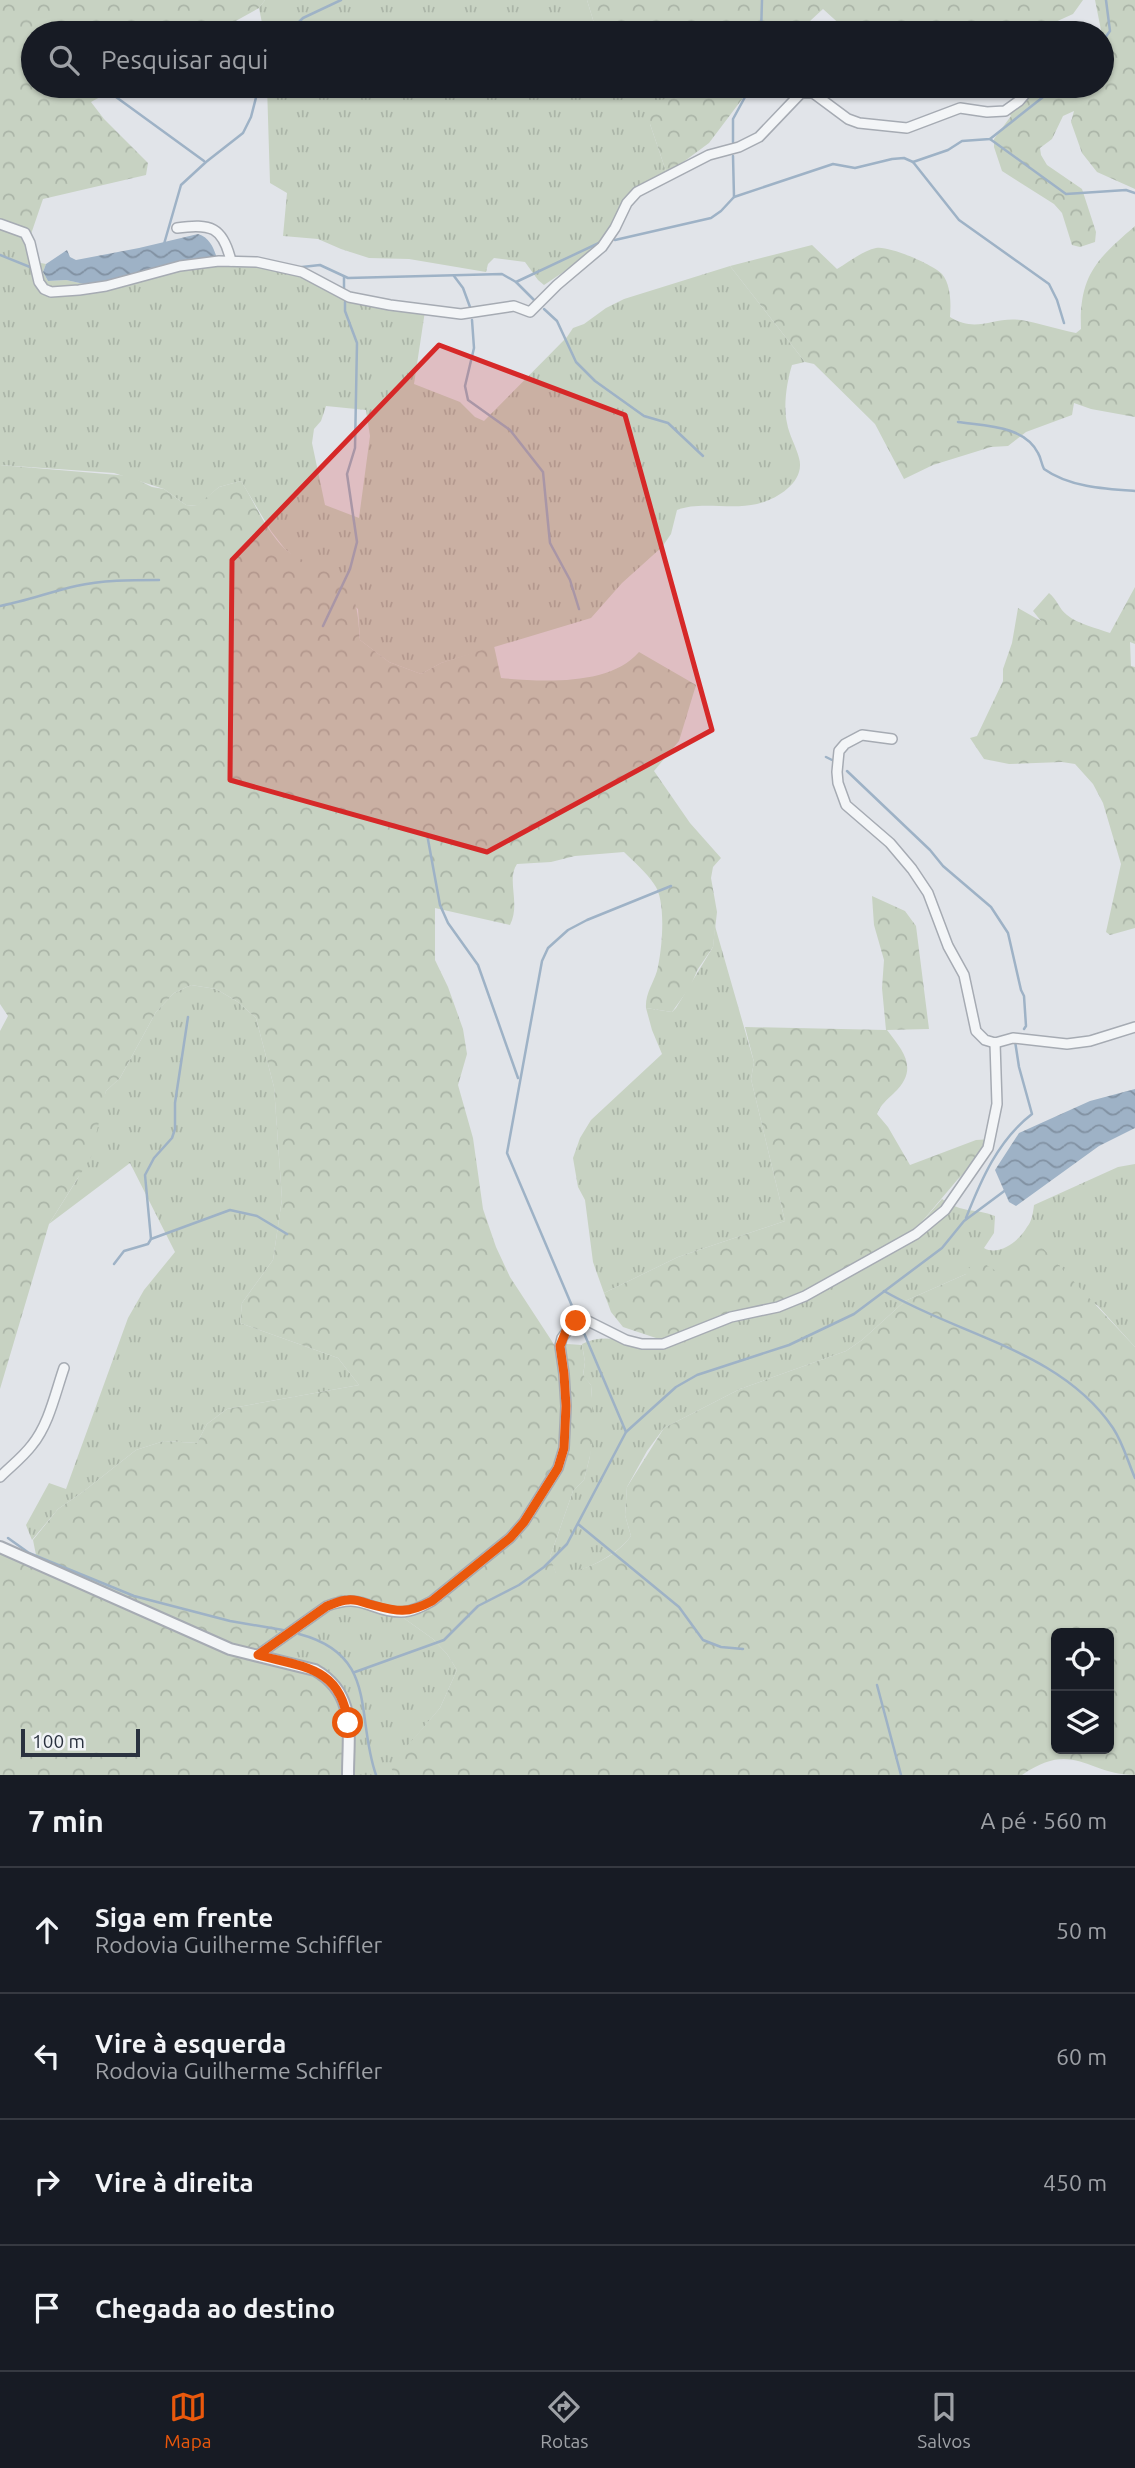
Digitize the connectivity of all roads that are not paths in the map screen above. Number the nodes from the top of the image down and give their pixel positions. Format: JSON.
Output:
{"nodes":[{"id":1,"x":796,"y":98,"type":"edge"},
{"id":2,"x":820,"y":98,"type":"edge"},
{"id":3,"x":1022,"y":98,"type":"edge"},
{"id":4,"x":0,"y":224,"type":"edge"},
{"id":5,"x":177,"y":229,"type":"dead end"},
{"id":6,"x":231,"y":261,"type":"junction"},
{"id":7,"x":892,"y":738,"type":"dead end"},
{"id":8,"x":1135,"y":1027,"type":"edge"},
{"id":9,"x":995,"y":1043,"type":"junction"},
{"id":10,"x":64,"y":1368,"type":"dead end"},
{"id":11,"x":0,"y":1477,"type":"edge"},
{"id":12,"x":0,"y":1547,"type":"edge"},
{"id":13,"x":258,"y":1655,"type":"junction"},
{"id":14,"x":348,"y":1775,"type":"edge"}],
"edges":[{"from":1,"to":6,"type":"street"},
{"from":2,"to":3,"type":"street"},
{"from":4,"to":6,"type":"street"},
{"from":5,"to":6,"type":"street"},
{"from":7,"to":9,"type":"street"},
{"from":8,"to":9,"type":"street"},
{"from":9,"to":13,"type":"street"},
{"from":10,"to":11,"type":"street"},
{"from":12,"to":13,"type":"street"},
{"from":13,"to":14,"type":"street"}]}
